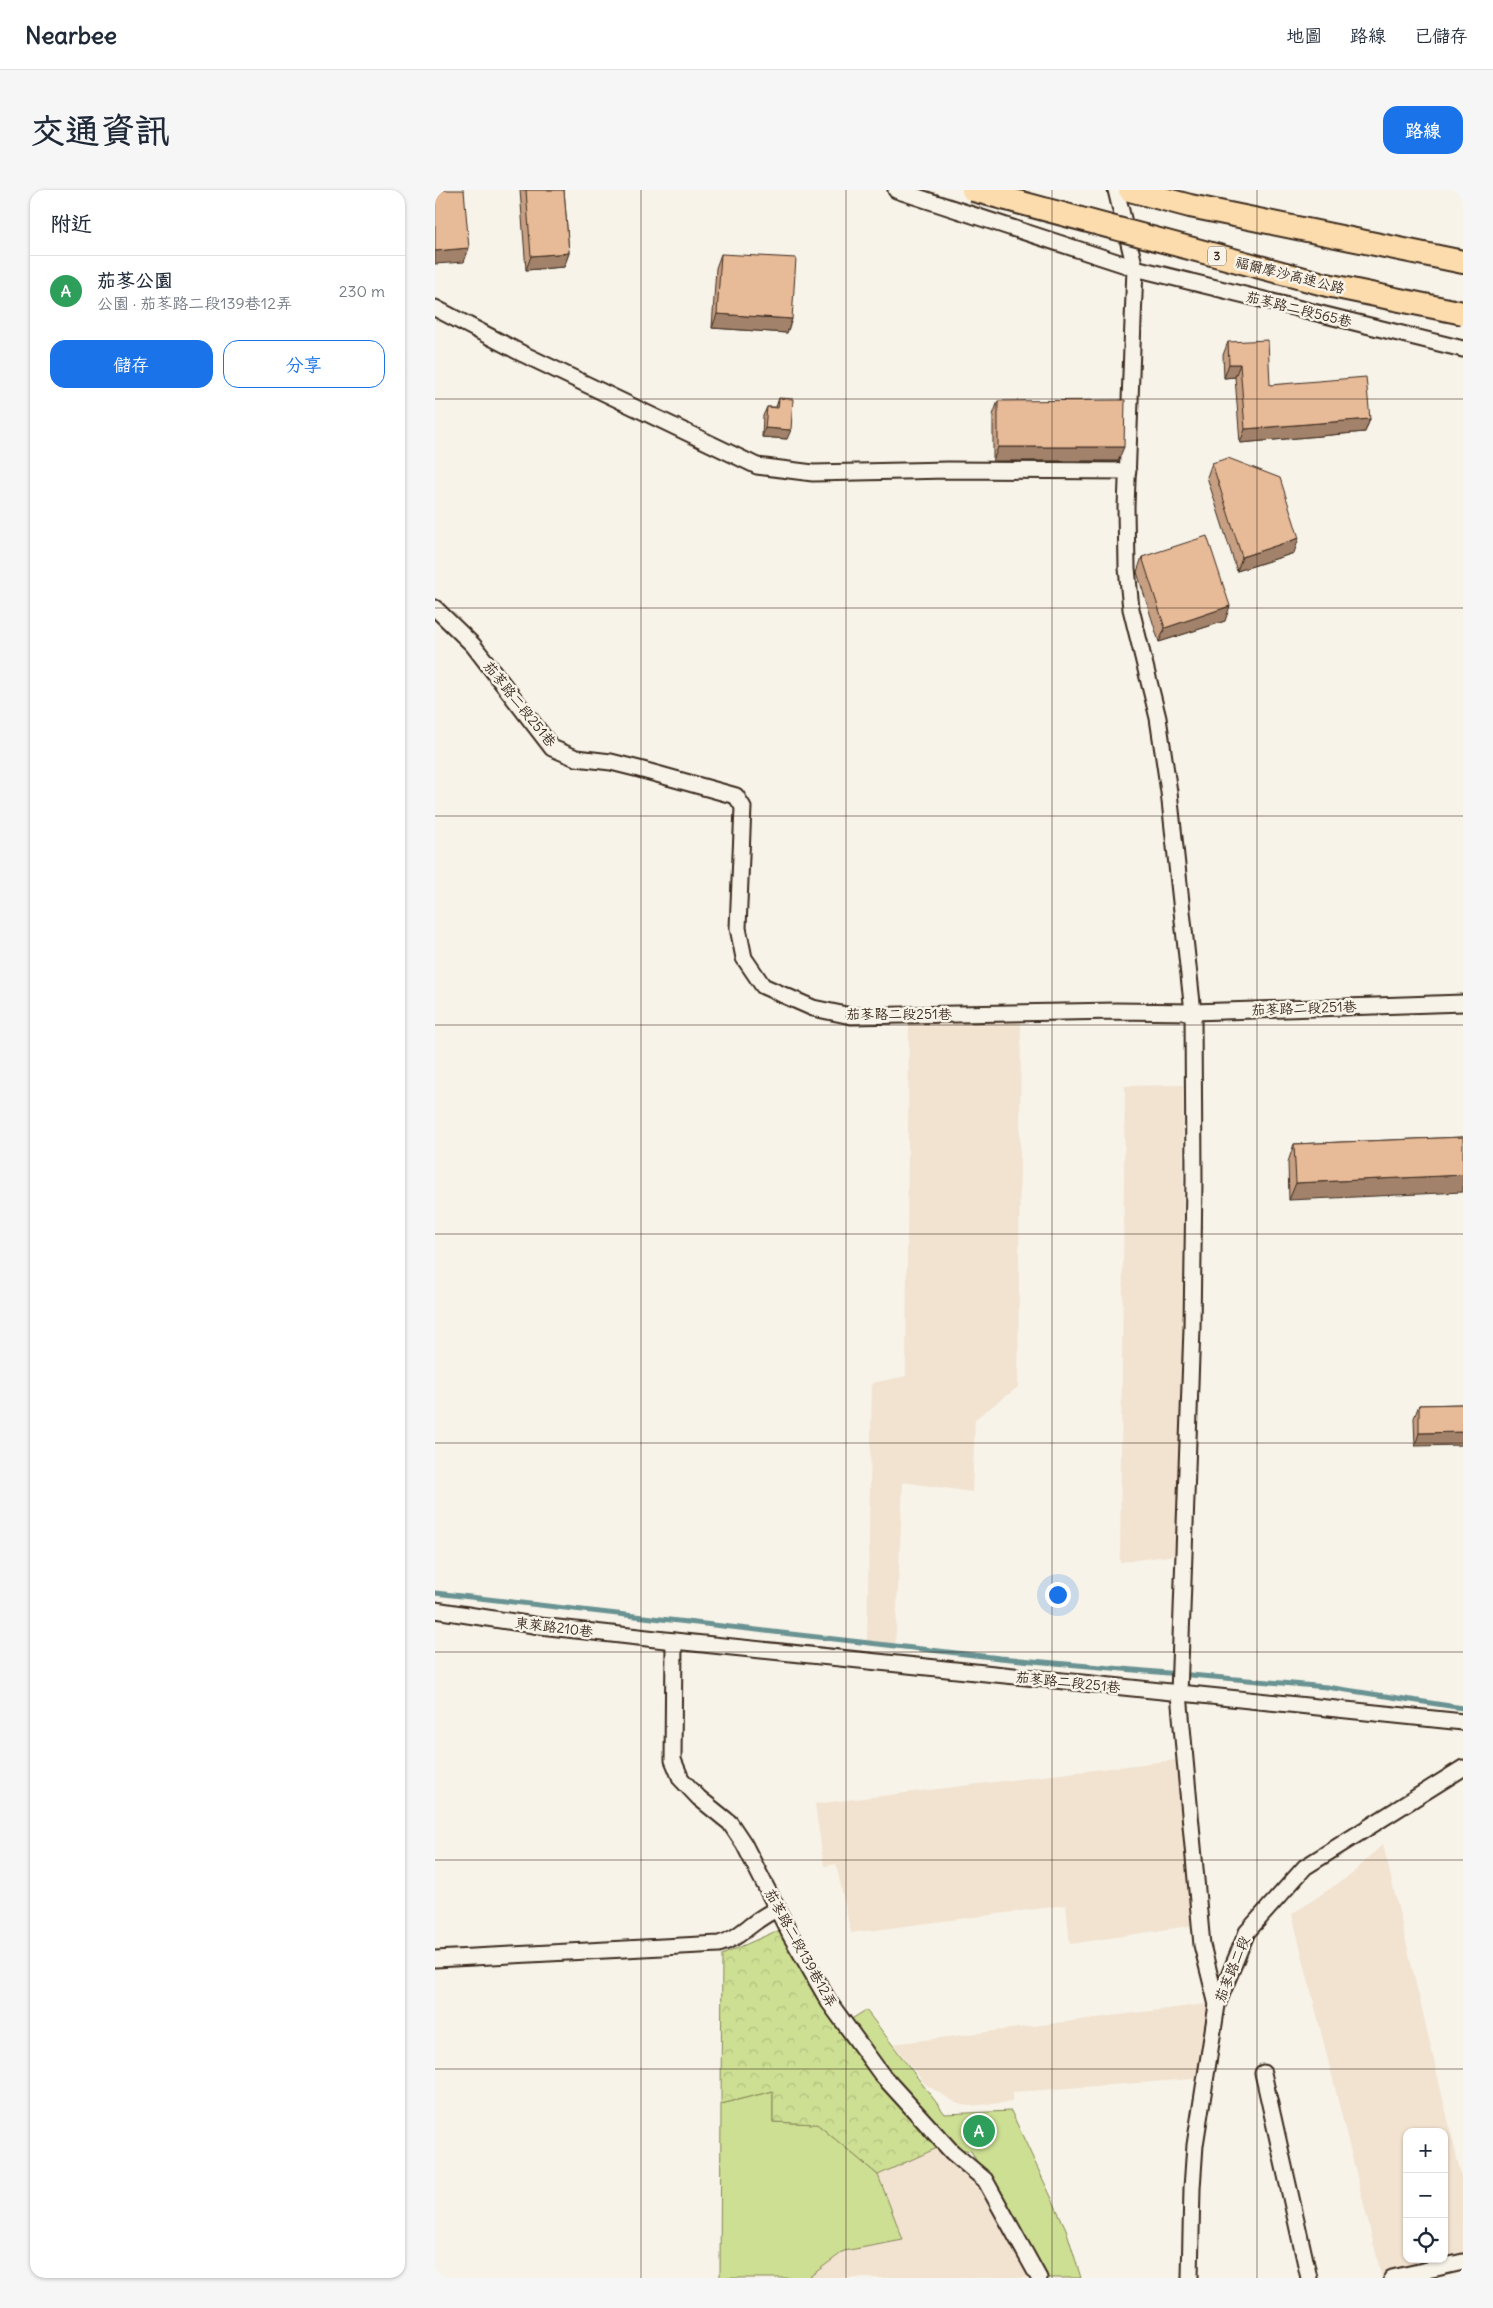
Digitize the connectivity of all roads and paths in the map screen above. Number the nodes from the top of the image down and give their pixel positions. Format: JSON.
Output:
{"nodes":[{"id":1,"x":896,"y":190,"type":"edge"},
{"id":2,"x":973,"y":190,"type":"edge"},
{"id":3,"x":1116,"y":190,"type":"edge"},
{"id":4,"x":1131,"y":190,"type":"edge"},
{"id":5,"x":1463,"y":262,"type":"edge"},
{"id":6,"x":1135,"y":268,"type":"junction"},
{"id":7,"x":435,"y":308,"type":"edge"},
{"id":8,"x":1463,"y":313,"type":"edge"},
{"id":9,"x":1463,"y":350,"type":"edge"},
{"id":10,"x":1128,"y":471,"type":"junction"},
{"id":11,"x":435,"y":608,"type":"edge"},
{"id":12,"x":1463,"y":1003,"type":"edge"},
{"id":13,"x":1193,"y":1012,"type":"junction"},
{"id":14,"x":435,"y":1610,"type":"edge"},
{"id":15,"x":674,"y":1641,"type":"junction"},
{"id":16,"x":1179,"y":1694,"type":"junction"},
{"id":17,"x":1463,"y":1722,"type":"edge"},
{"id":18,"x":1463,"y":1768,"type":"edge"},
{"id":19,"x":778,"y":1909,"type":"junction"},
{"id":20,"x":435,"y":1959,"type":"edge"},
{"id":21,"x":1217,"y":2005,"type":"junction"},
{"id":22,"x":1263,"y":2073,"type":"dead end"},
{"id":23,"x":1463,"y":2262,"type":"edge"},
{"id":24,"x":1039,"y":2278,"type":"edge"},
{"id":25,"x":1190,"y":2278,"type":"edge"},
{"id":26,"x":1309,"y":2278,"type":"edge"},
{"id":27,"x":1392,"y":2278,"type":"edge"}],
"edges":[{"from":1,"to":6,"type":"street","name":"茄苳路二段565巷"},
{"from":2,"to":8,"type":"highway","name":"福爾摩沙高速公路","number":"3","bridge":true},
{"from":3,"to":6,"type":"street"},
{"from":4,"to":5,"type":"highway"},
{"from":6,"to":9,"type":"street","name":"茄苳路二段565巷"},
{"from":6,"to":10,"type":"street"},
{"from":7,"to":10,"type":"street"},
{"from":10,"to":13,"type":"street"},
{"from":11,"to":13,"type":"street","name":"茄苳路二段251巷"},
{"from":12,"to":13,"type":"street","name":"茄苳路二段251巷"},
{"from":13,"to":16,"type":"street"},
{"from":14,"to":15,"type":"street","name":"東萊路210巷"},
{"from":15,"to":16,"type":"street","name":"茄苳路二段251巷"},
{"from":15,"to":19,"type":"street","name":"茄苳路二段139巷12弄"},
{"from":16,"to":17,"type":"street","name":"茄苳路二段251巷"},
{"from":16,"to":21,"type":"street"},
{"from":18,"to":21,"type":"street","name":"茄苳路二段"},
{"from":19,"to":20,"type":"street"},
{"from":19,"to":24,"type":"street","name":"茄苳路二段139巷12弄"},
{"from":21,"to":25,"type":"street","name":"茄苳路二段"},
{"from":22,"to":26,"type":"street"},
{"from":23,"to":27,"type":"street"}]}
